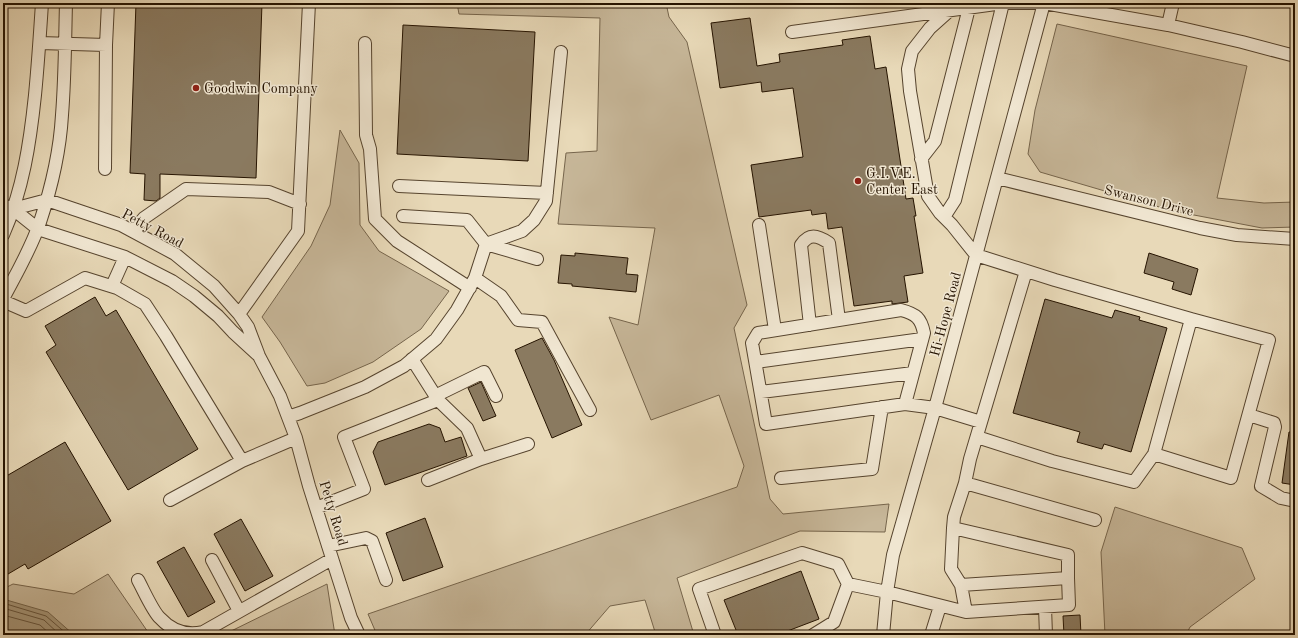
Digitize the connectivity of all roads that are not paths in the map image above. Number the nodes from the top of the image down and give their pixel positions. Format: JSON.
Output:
{"nodes":[{"id":1,"x":42,"y":3,"type":"edge"},
{"id":2,"x":66,"y":3,"type":"edge"},
{"id":3,"x":108,"y":3,"type":"edge"},
{"id":4,"x":309,"y":3,"type":"edge"},
{"id":5,"x":1003,"y":3,"type":"edge"},
{"id":6,"x":1044,"y":3,"type":"edge"},
{"id":7,"x":1173,"y":3,"type":"edge"},
{"id":8,"x":968,"y":6,"type":"edge"},
{"id":9,"x":949,"y":11,"type":"junction"},
{"id":10,"x":1168,"y":25,"type":"junction"},
{"id":11,"x":792,"y":32,"type":"dead end"},
{"id":12,"x":366,"y":43,"type":"dead end"},
{"id":13,"x":40,"y":44,"type":"junction"},
{"id":14,"x":65,"y":44,"type":"junction"},
{"id":15,"x":106,"y":45,"type":"junction"},
{"id":16,"x":561,"y":52,"type":"dead end"},
{"id":17,"x":1295,"y":56,"type":"edge"},
{"id":18,"x":921,"y":159,"type":"junction"},
{"id":19,"x":105,"y":170,"type":"dead end"},
{"id":20,"x":997,"y":178,"type":"junction"},
{"id":21,"x":399,"y":186,"type":"dead end"},
{"id":22,"x":547,"y":193,"type":"junction"},
{"id":23,"x":46,"y":200,"type":"junction"},
{"id":24,"x":300,"y":204,"type":"junction"},
{"id":25,"x":8,"y":207,"type":"edge"},
{"id":26,"x":402,"y":216,"type":"dead end"},
{"id":27,"x":944,"y":217,"type":"junction"},
{"id":28,"x":759,"y":225,"type":"dead end"},
{"id":29,"x":38,"y":228,"type":"junction"},
{"id":30,"x":133,"y":231,"type":"junction"},
{"id":31,"x":4,"y":232,"type":"edge"},
{"id":32,"x":1295,"y":239,"type":"edge"},
{"id":33,"x":486,"y":244,"type":"junction"},
{"id":34,"x":976,"y":255,"type":"junction"},
{"id":35,"x":125,"y":257,"type":"junction"},
{"id":36,"x":537,"y":259,"type":"dead end"},
{"id":37,"x":1026,"y":271,"type":"junction"},
{"id":38,"x":472,"y":283,"type":"junction"},
{"id":39,"x":112,"y":286,"type":"junction"},
{"id":40,"x":3,"y":300,"type":"edge"},
{"id":41,"x":239,"y":314,"type":"junction"},
{"id":42,"x":1191,"y":319,"type":"junction"},
{"id":43,"x":839,"y":320,"type":"junction"},
{"id":44,"x":810,"y":325,"type":"junction"},
{"id":45,"x":775,"y":330,"type":"junction"},
{"id":46,"x":922,"y":339,"type":"junction"},
{"id":47,"x":259,"y":356,"type":"junction"},
{"id":48,"x":412,"y":359,"type":"junction"},
{"id":49,"x":756,"y":362,"type":"junction"},
{"id":50,"x":913,"y":373,"type":"junction"},
{"id":51,"x":761,"y":392,"type":"junction"},
{"id":52,"x":496,"y":396,"type":"dead end"},
{"id":53,"x":437,"y":398,"type":"junction"},
{"id":54,"x":905,"y":404,"type":"junction"},
{"id":55,"x":882,"y":407,"type":"junction"},
{"id":56,"x":935,"y":408,"type":"junction"},
{"id":57,"x":590,"y":410,"type":"dead end"},
{"id":58,"x":1249,"y":415,"type":"junction"},
{"id":59,"x":288,"y":417,"type":"junction"},
{"id":60,"x":981,"y":422,"type":"junction"},
{"id":61,"x":977,"y":437,"type":"junction"},
{"id":62,"x":296,"y":438,"type":"junction"},
{"id":63,"x":528,"y":444,"type":"dead end"},
{"id":64,"x":1154,"y":454,"type":"junction"},
{"id":65,"x":481,"y":459,"type":"junction"},
{"id":66,"x":242,"y":461,"type":"junction"},
{"id":67,"x":781,"y":478,"type":"dead end"},
{"id":68,"x":428,"y":480,"type":"dead end"},
{"id":69,"x":965,"y":482,"type":"junction"},
{"id":70,"x":170,"y":500,"type":"dead end"},
{"id":71,"x":1295,"y":501,"type":"edge"},
{"id":72,"x":316,"y":508,"type":"junction"},
{"id":73,"x":1095,"y":520,"type":"dead end"},
{"id":74,"x":952,"y":528,"type":"junction"},
{"id":75,"x":328,"y":546,"type":"junction"},
{"id":76,"x":332,"y":559,"type":"junction"},
{"id":77,"x":212,"y":560,"type":"dead end"},
{"id":78,"x":1068,"y":578,"type":"junction"},
{"id":79,"x":138,"y":580,"type":"dead end"},
{"id":80,"x":386,"y":580,"type":"dead end"},
{"id":81,"x":848,"y":584,"type":"junction"},
{"id":82,"x":961,"y":585,"type":"junction"},
{"id":83,"x":887,"y":592,"type":"junction"},
{"id":84,"x":940,"y":606,"type":"junction"},
{"id":85,"x":1045,"y":607,"type":"junction"},
{"id":86,"x":239,"y":611,"type":"junction"},
{"id":87,"x":966,"y":612,"type":"junction"},
{"id":88,"x":359,"y":635,"type":"edge"},
{"id":89,"x":715,"y":635,"type":"edge"},
{"id":90,"x":813,"y":635,"type":"edge"},
{"id":91,"x":882,"y":635,"type":"edge"},
{"id":92,"x":931,"y":635,"type":"edge"},
{"id":93,"x":1046,"y":635,"type":"edge"}],
"edges":[{"from":1,"to":13,"type":"street"},
{"from":2,"to":14,"type":"street"},
{"from":3,"to":15,"type":"street"},
{"from":4,"to":24,"type":"street"},
{"from":5,"to":6,"type":"street"},
{"from":5,"to":8,"type":"street"},
{"from":5,"to":27,"type":"street"},
{"from":6,"to":10,"type":"street"},
{"from":6,"to":20,"type":"street","name":"Hi-Hope Road"},
{"from":7,"to":10,"type":"street"},
{"from":8,"to":9,"type":"street"},
{"from":8,"to":18,"type":"street"},
{"from":9,"to":11,"type":"street"},
{"from":9,"to":18,"type":"street"},
{"from":10,"to":17,"type":"street"},
{"from":12,"to":38,"type":"street"},
{"from":13,"to":14,"type":"street"},
{"from":13,"to":25,"type":"street"},
{"from":14,"to":15,"type":"street"},
{"from":14,"to":23,"type":"street"},
{"from":15,"to":19,"type":"street"},
{"from":16,"to":22,"type":"street"},
{"from":18,"to":27,"type":"street"},
{"from":20,"to":32,"type":"street","name":"Swanson Drive"},
{"from":20,"to":34,"type":"street","name":"Hi-Hope Road"},
{"from":21,"to":22,"type":"street"},
{"from":22,"to":33,"type":"street"},
{"from":23,"to":25,"type":"street"},
{"from":23,"to":29,"type":"street"},
{"from":23,"to":30,"type":"street","name":"Petty Road"},
{"from":24,"to":30,"type":"street"},
{"from":24,"to":41,"type":"street"},
{"from":25,"to":29,"type":"street","name":"Petty Road"},
{"from":25,"to":31,"type":"street"},
{"from":26,"to":33,"type":"street"},
{"from":27,"to":34,"type":"street"},
{"from":28,"to":45,"type":"street"},
{"from":29,"to":35,"type":"street","name":"Petty Road"},
{"from":29,"to":40,"type":"street"},
{"from":30,"to":41,"type":"street","name":"Petty Road"},
{"from":33,"to":36,"type":"street"},
{"from":33,"to":38,"type":"street"},
{"from":34,"to":37,"type":"street"},
{"from":34,"to":56,"type":"street","name":"Hi-Hope Road"},
{"from":35,"to":39,"type":"street"},
{"from":35,"to":47,"type":"street","name":"Petty Road"},
{"from":37,"to":42,"type":"street"},
{"from":37,"to":60,"type":"street"},
{"from":38,"to":48,"type":"street"},
{"from":38,"to":57,"type":"street"},
{"from":39,"to":40,"type":"street"},
{"from":39,"to":66,"type":"street"},
{"from":41,"to":47,"type":"street","name":"Petty Road"},
{"from":42,"to":58,"type":"street"},
{"from":42,"to":64,"type":"street"},
{"from":43,"to":44,"type":"street"},
{"from":43,"to":44,"type":"street"},
{"from":43,"to":46,"type":"street"},
{"from":44,"to":45,"type":"street"},
{"from":45,"to":49,"type":"street"},
{"from":46,"to":49,"type":"street"},
{"from":46,"to":50,"type":"street"},
{"from":47,"to":59,"type":"street","name":"Petty Road"},
{"from":48,"to":53,"type":"street"},
{"from":48,"to":59,"type":"street"},
{"from":49,"to":51,"type":"street"},
{"from":50,"to":51,"type":"street"},
{"from":50,"to":54,"type":"street"},
{"from":51,"to":55,"type":"street"},
{"from":52,"to":53,"type":"street"},
{"from":53,"to":65,"type":"street"},
{"from":53,"to":72,"type":"street"},
{"from":54,"to":55,"type":"street"},
{"from":54,"to":56,"type":"street"},
{"from":55,"to":67,"type":"street"},
{"from":56,"to":60,"type":"street"},
{"from":56,"to":83,"type":"street","name":"Hi-Hope Road"},
{"from":58,"to":64,"type":"street"},
{"from":58,"to":71,"type":"street"},
{"from":59,"to":62,"type":"street","name":"Petty Road"},
{"from":60,"to":61,"type":"street"},
{"from":61,"to":64,"type":"street"},
{"from":61,"to":69,"type":"street"},
{"from":62,"to":66,"type":"street"},
{"from":62,"to":72,"type":"street","name":"Petty Road"},
{"from":63,"to":65,"type":"street"},
{"from":65,"to":68,"type":"street"},
{"from":66,"to":70,"type":"street"},
{"from":69,"to":73,"type":"street"},
{"from":69,"to":74,"type":"street"},
{"from":72,"to":75,"type":"street","name":"Petty Road"},
{"from":74,"to":78,"type":"street"},
{"from":74,"to":82,"type":"street"},
{"from":75,"to":76,"type":"street","name":"Petty Road"},
{"from":75,"to":80,"type":"street"},
{"from":76,"to":86,"type":"street"},
{"from":76,"to":88,"type":"street","name":"Petty Road"},
{"from":77,"to":86,"type":"street"},
{"from":78,"to":82,"type":"street"},
{"from":78,"to":85,"type":"street"},
{"from":79,"to":86,"type":"street"},
{"from":81,"to":83,"type":"street"},
{"from":81,"to":89,"type":"street"},
{"from":81,"to":90,"type":"street"},
{"from":82,"to":87,"type":"street"},
{"from":83,"to":84,"type":"street"},
{"from":83,"to":91,"type":"street","name":"Hi-Hope Road"},
{"from":84,"to":87,"type":"street"},
{"from":84,"to":92,"type":"street"},
{"from":85,"to":87,"type":"street"},
{"from":85,"to":93,"type":"street"}]}
